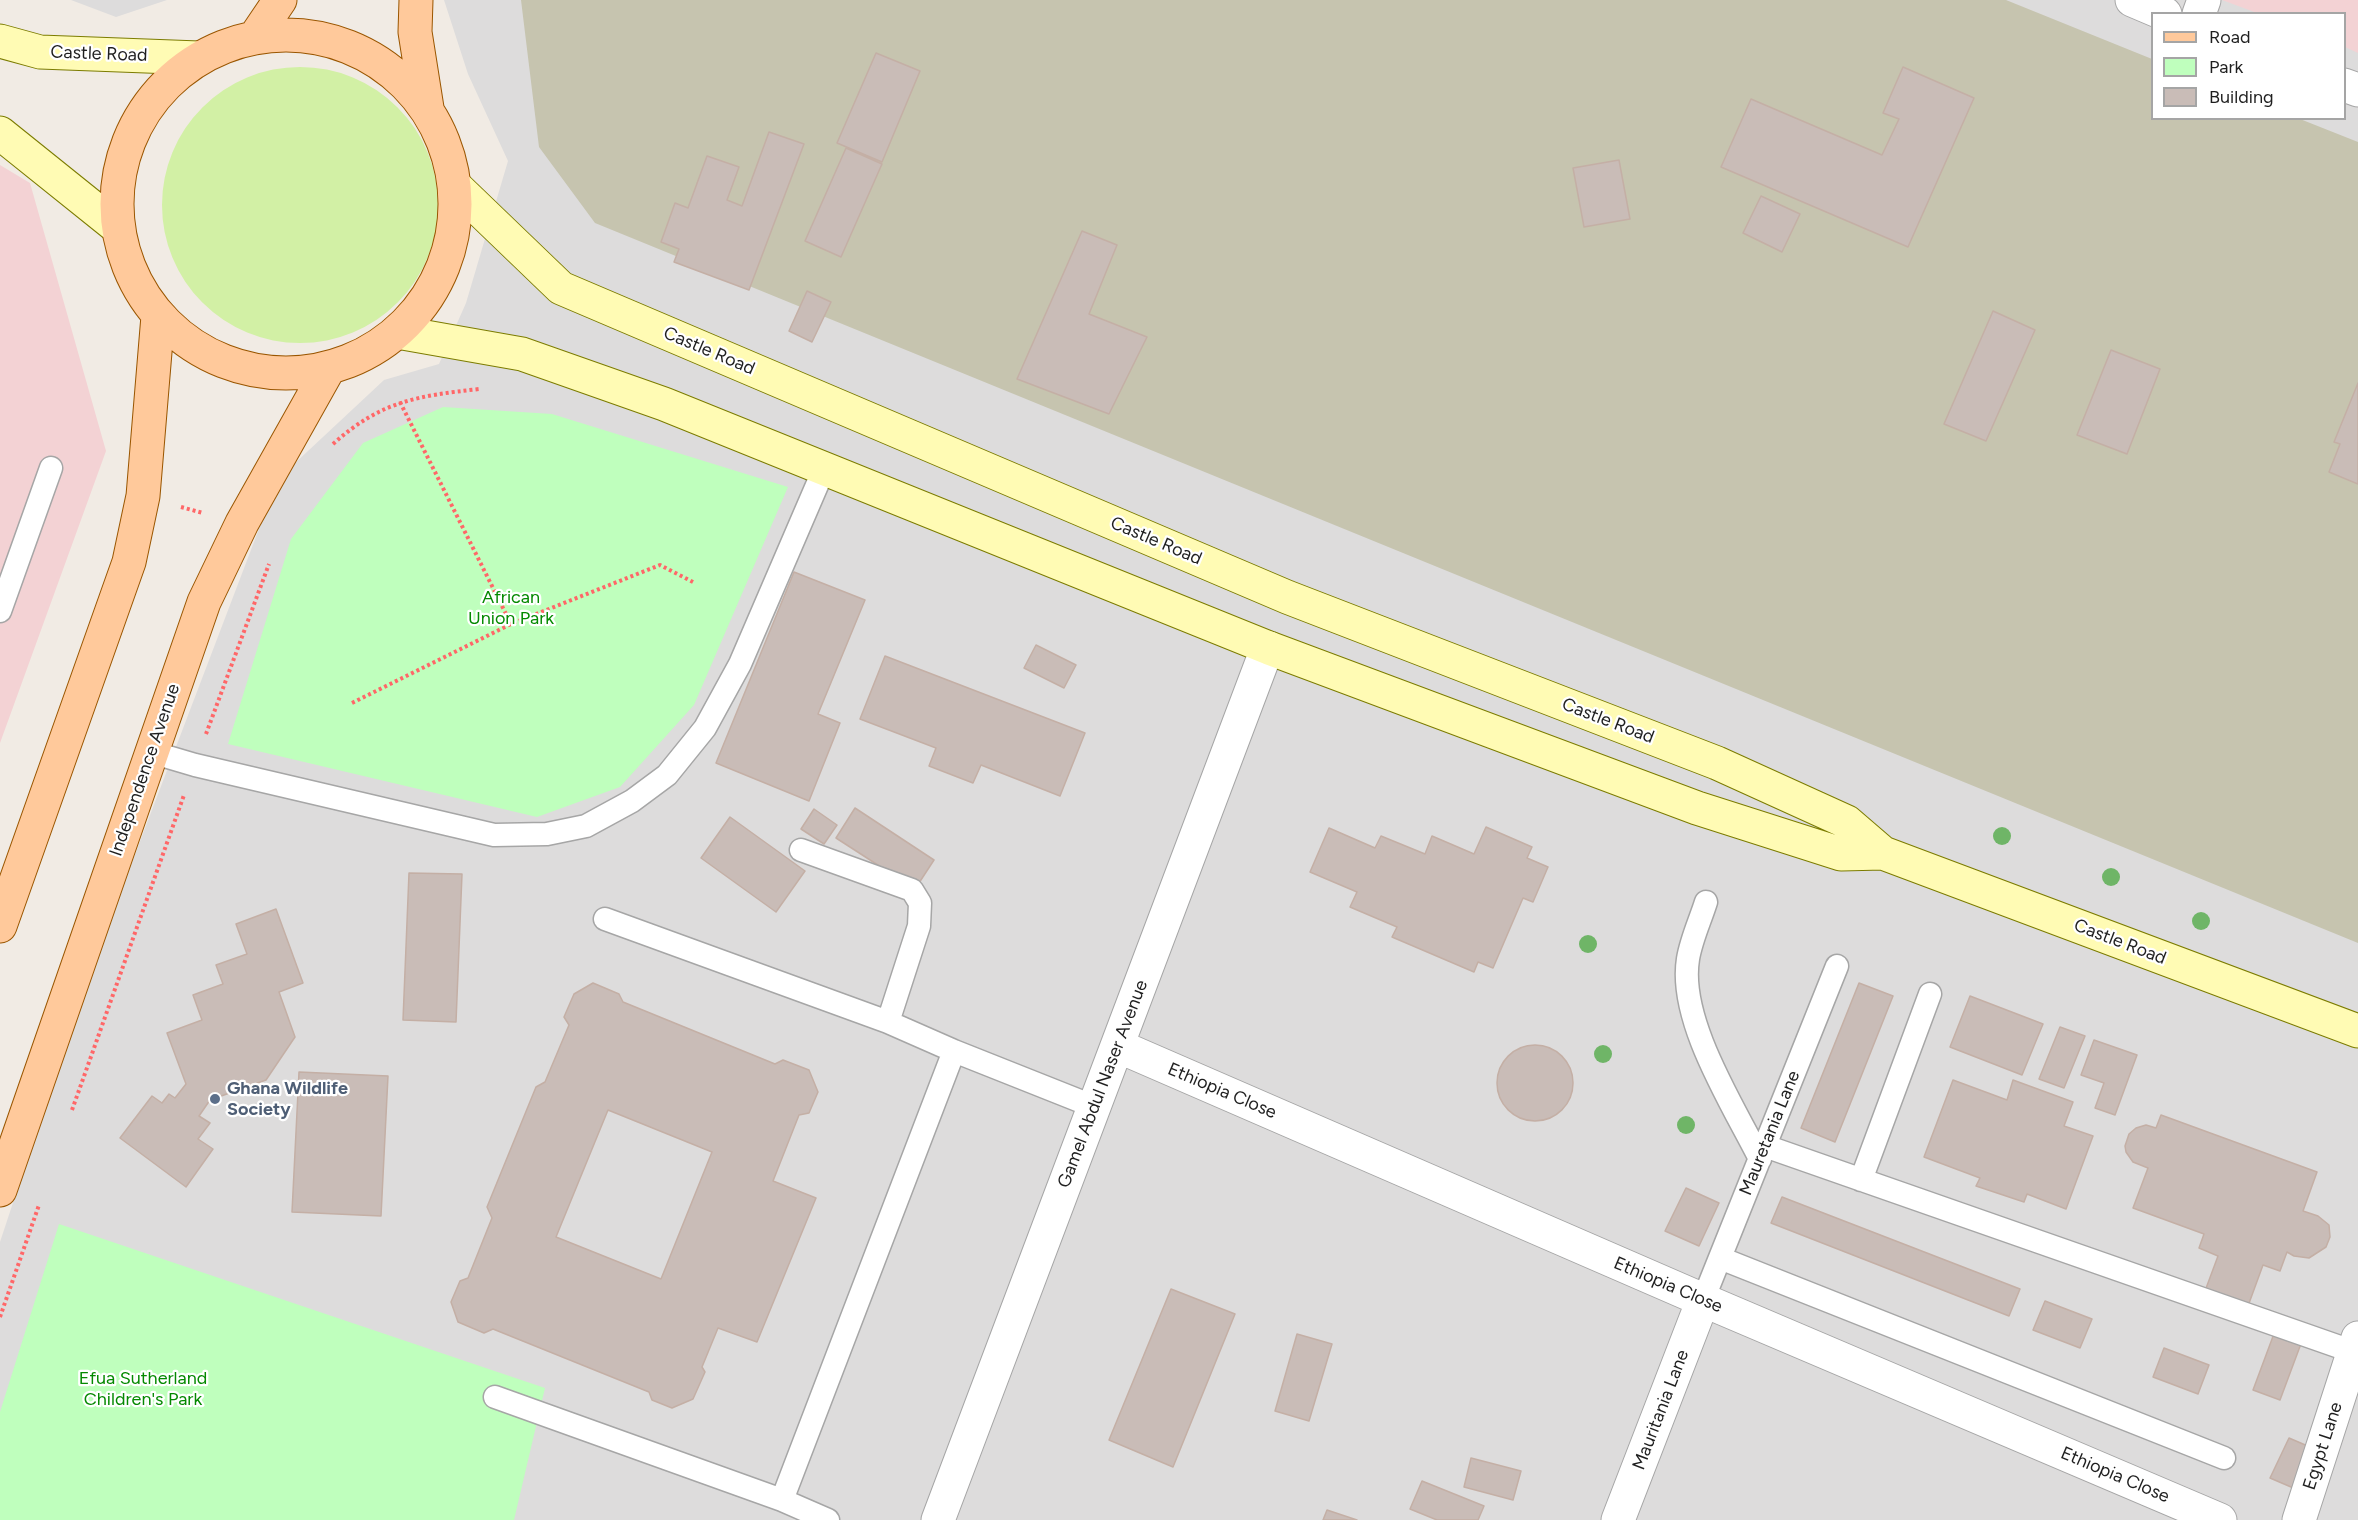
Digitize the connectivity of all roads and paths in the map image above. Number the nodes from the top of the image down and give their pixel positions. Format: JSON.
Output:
{"nodes":[{"id":1,"x":280,"y":0,"type":"edge"},
{"id":2,"x":417,"y":0,"type":"edge"},
{"id":3,"x":2132,"y":0,"type":"edge"},
{"id":4,"x":2160,"y":12,"type":"edge"},
{"id":5,"x":255,"y":37,"type":"junction"},
{"id":6,"x":0,"y":41,"type":"edge"},
{"id":7,"x":199,"y":58,"type":"junction"},
{"id":8,"x":427,"y":108,"type":"junction"},
{"id":9,"x":0,"y":134,"type":"edge"},
{"id":10,"x":456,"y":187,"type":"junction"},
{"id":11,"x":117,"y":227,"type":"junction"},
{"id":12,"x":158,"y":316,"type":"junction"},
{"id":13,"x":397,"y":332,"type":"junction"},
{"id":14,"x":329,"y":368,"type":"junction"},
{"id":15,"x":481,"y":388,"type":"dead end"},
{"id":16,"x":399,"y":402,"type":"junction"},
{"id":17,"x":328,"y":453,"type":"dead end"},
{"id":18,"x":51,"y":468,"type":"dead end"},
{"id":19,"x":824,"y":469,"type":"junction"},
{"id":20,"x":269,"y":563,"type":"dead end"},
{"id":21,"x":693,"y":582,"type":"dead end"},
{"id":22,"x":0,"y":611,"type":"edge"},
{"id":23,"x":511,"y":624,"type":"junction"},
{"id":24,"x":1269,"y":648,"type":"junction"},
{"id":25,"x":352,"y":703,"type":"dead end"},
{"id":26,"x":151,"y":752,"type":"junction"},
{"id":27,"x":195,"y":765,"type":"junction"},
{"id":28,"x":801,"y":850,"type":"dead end"},
{"id":29,"x":1883,"y":853,"type":"junction"},
{"id":30,"x":1706,"y":902,"type":"dead end"},
{"id":31,"x":605,"y":920,"type":"dead end"},
{"id":32,"x":0,"y":926,"type":"edge"},
{"id":33,"x":1837,"y":966,"type":"dead end"},
{"id":34,"x":1930,"y":994,"type":"dead end"},
{"id":35,"x":888,"y":1022,"type":"junction"},
{"id":36,"x":2358,"y":1031,"type":"edge"},
{"id":37,"x":1118,"y":1046,"type":"junction"},
{"id":38,"x":954,"y":1051,"type":"junction"},
{"id":39,"x":1095,"y":1107,"type":"junction"},
{"id":40,"x":69,"y":1120,"type":"dead end"},
{"id":41,"x":1762,"y":1152,"type":"junction"},
{"id":42,"x":1861,"y":1180,"type":"junction"},
{"id":43,"x":0,"y":1190,"type":"edge"},
{"id":44,"x":41,"y":1198,"type":"dead end"},
{"id":45,"x":1720,"y":1258,"type":"junction"},
{"id":46,"x":1703,"y":1300,"type":"junction"},
{"id":47,"x":0,"y":1317,"type":"edge"},
{"id":48,"x":2356,"y":1345,"type":"edge"},
{"id":49,"x":495,"y":1397,"type":"dead end"},
{"id":50,"x":2224,"y":1458,"type":"dead end"},
{"id":51,"x":782,"y":1500,"type":"junction"},
{"id":52,"x":828,"y":1520,"type":"edge"},
{"id":53,"x":938,"y":1520,"type":"edge"},
{"id":54,"x":1618,"y":1520,"type":"edge"},
{"id":55,"x":2220,"y":1520,"type":"edge"},
{"id":56,"x":2299,"y":1520,"type":"edge"}],
"edges":[{"from":1,"to":5,"type":"main road"},
{"from":2,"to":8,"type":"main road"},
{"from":3,"to":4,"type":"street"},
{"from":5,"to":7,"type":"main road"},
{"from":5,"to":8,"type":"main road"},
{"from":6,"to":7,"type":"main road","name":"Castle Road"},
{"from":7,"to":11,"type":"main road"},
{"from":8,"to":10,"type":"main road"},
{"from":9,"to":11,"type":"main road"},
{"from":10,"to":13,"type":"main road"},
{"from":10,"to":29,"type":"main road","name":"Castle Road"},
{"from":11,"to":12,"type":"main road"},
{"from":12,"to":14,"type":"main road"},
{"from":12,"to":32,"type":"main road"},
{"from":13,"to":14,"type":"main road"},
{"from":13,"to":19,"type":"main road","name":"Castle Road"},
{"from":14,"to":26,"type":"main road","name":"Independence Avenue"},
{"from":15,"to":16,"type":"path"},
{"from":16,"to":17,"type":"path"},
{"from":16,"to":23,"type":"path"},
{"from":18,"to":22,"type":"lane"},
{"from":19,"to":24,"type":"main road","name":"Castle Road"},
{"from":19,"to":27,"type":"lane"},
{"from":20,"to":27,"type":"path"},
{"from":21,"to":23,"type":"path"},
{"from":23,"to":25,"type":"path"},
{"from":24,"to":29,"type":"main road","name":"Castle Road"},
{"from":24,"to":37,"type":"street","name":"Gamel Abdul Naser Avenue"},
{"from":26,"to":27,"type":"lane"},
{"from":26,"to":43,"type":"main road","name":"Independence Avenue"},
{"from":27,"to":40,"type":"path"},
{"from":28,"to":35,"type":"lane"},
{"from":29,"to":36,"type":"main road","name":"Castle Road"},
{"from":30,"to":41,"type":"lane"},
{"from":31,"to":35,"type":"lane"},
{"from":33,"to":41,"type":"lane","name":"Mauretania Lane"},
{"from":34,"to":42,"type":"lane"},
{"from":35,"to":38,"type":"lane"},
{"from":37,"to":39,"type":"street","name":"Gamel Abdul Naser Avenue"},
{"from":37,"to":46,"type":"street","name":"Ethiopia Close"},
{"from":38,"to":39,"type":"lane"},
{"from":38,"to":51,"type":"lane"},
{"from":39,"to":53,"type":"street","name":"Gamel Abdul Naser Avenue"},
{"from":41,"to":42,"type":"lane"},
{"from":41,"to":45,"type":"lane","name":"Mauretania Lane"},
{"from":42,"to":48,"type":"lane"},
{"from":44,"to":47,"type":"path"},
{"from":45,"to":46,"type":"lane","name":"Mauretania Lane"},
{"from":45,"to":50,"type":"lane"},
{"from":46,"to":54,"type":"street","name":"Mauritania Lane"},
{"from":46,"to":55,"type":"street","name":"Ethiopia Close"},
{"from":48,"to":56,"type":"street","name":"Egypt Lane"},
{"from":49,"to":51,"type":"lane"},
{"from":51,"to":52,"type":"lane"}]}
